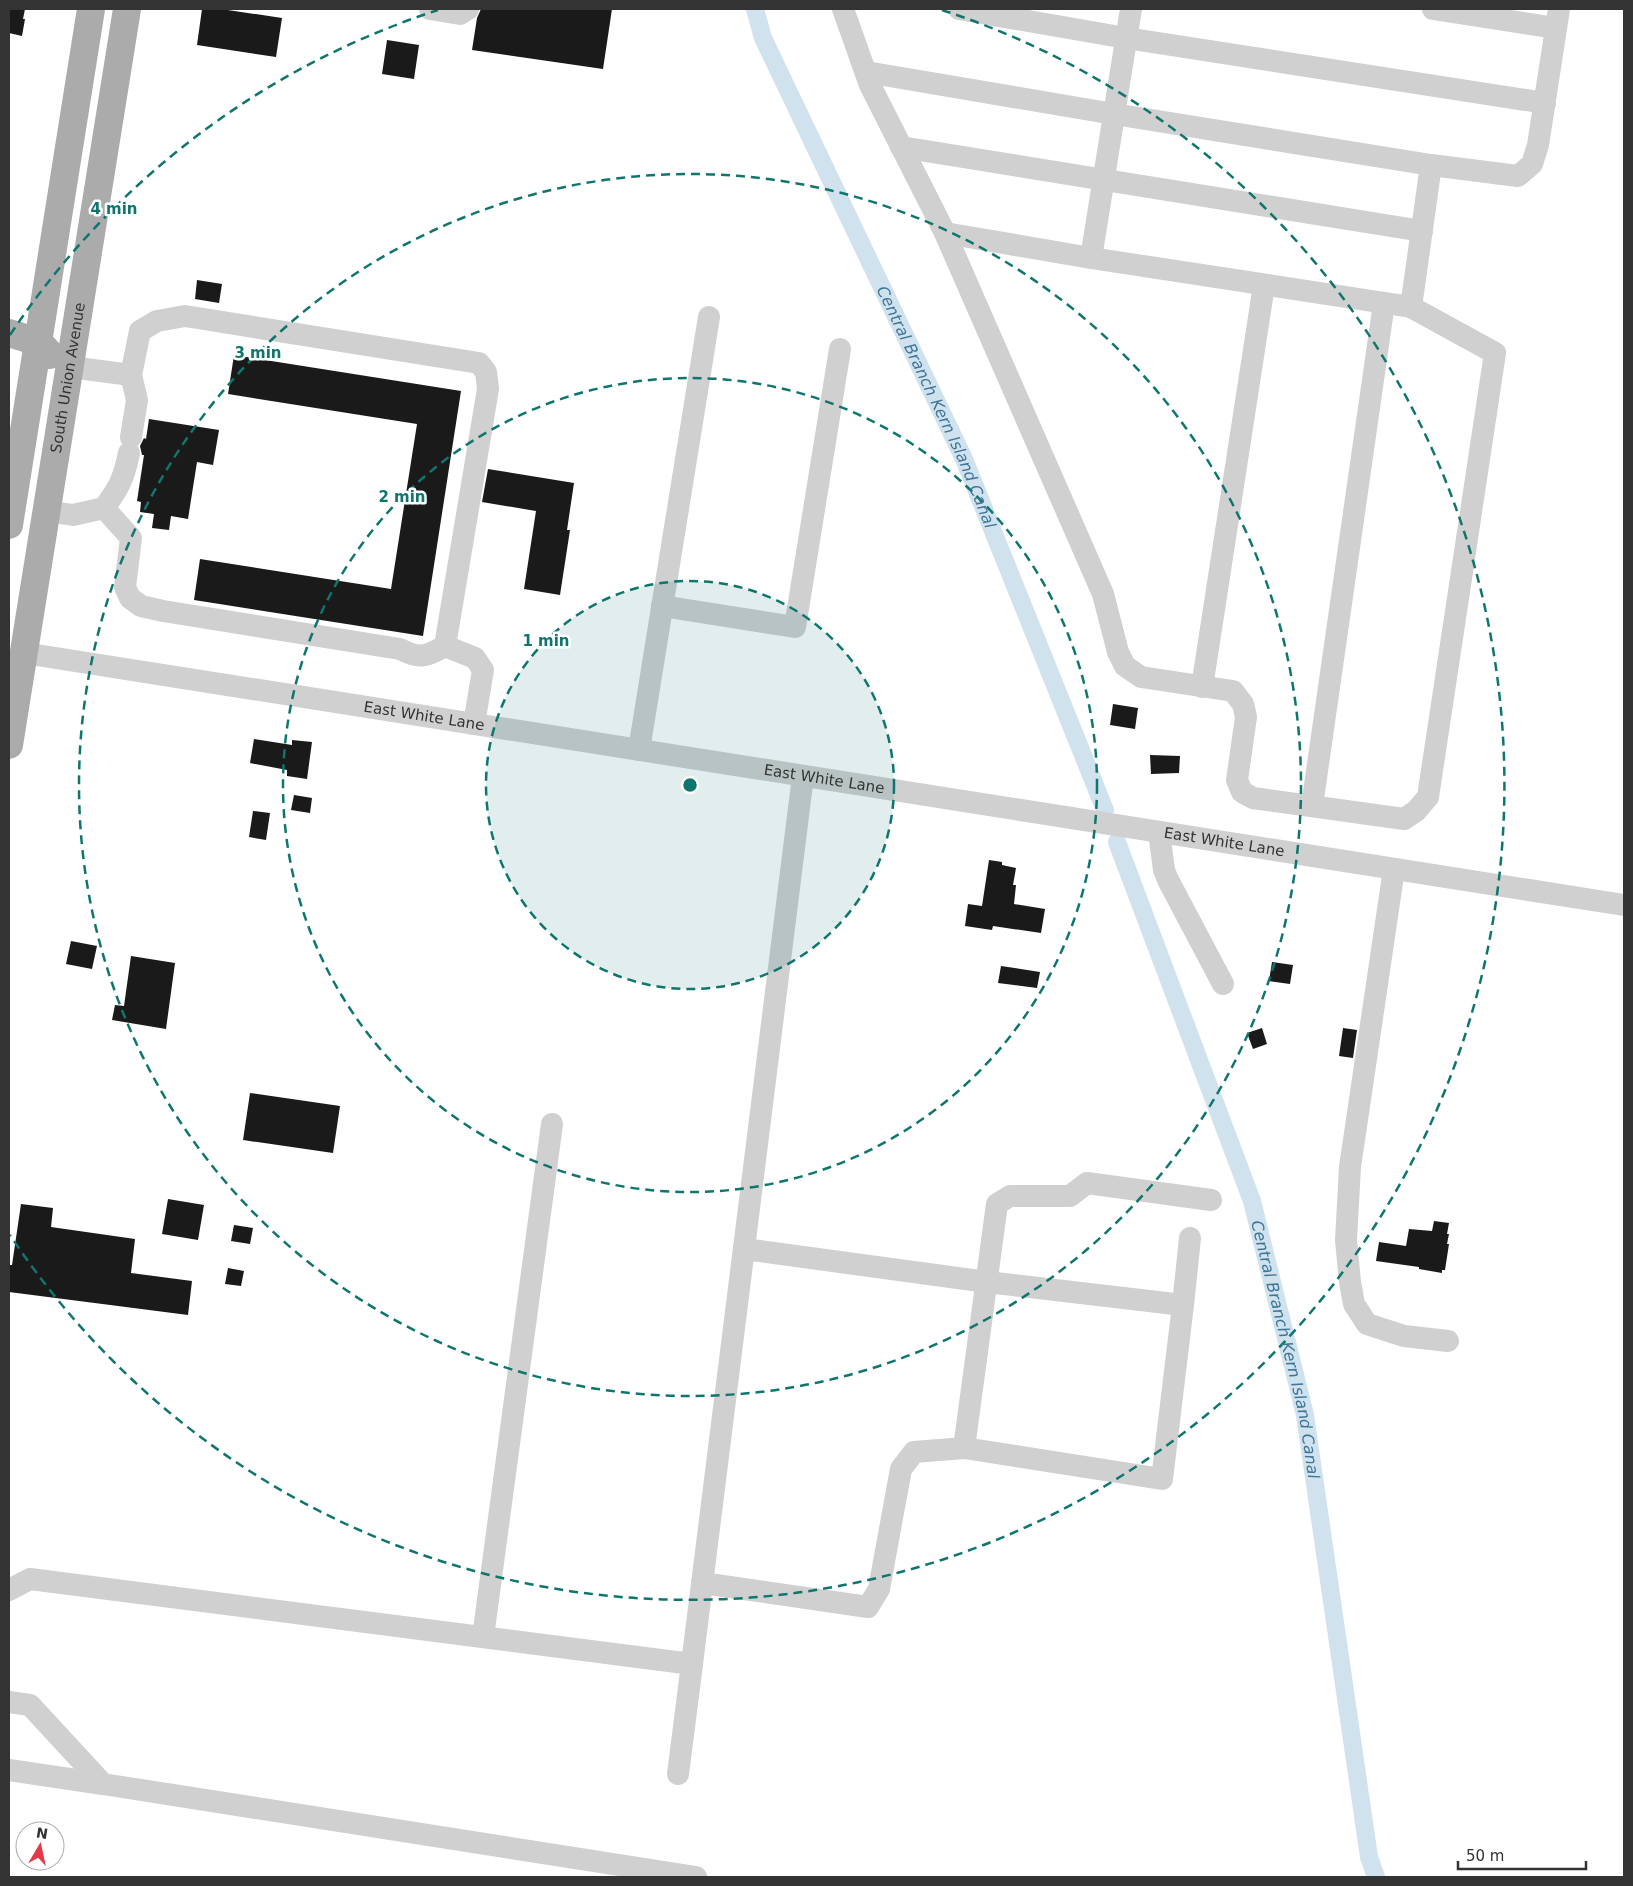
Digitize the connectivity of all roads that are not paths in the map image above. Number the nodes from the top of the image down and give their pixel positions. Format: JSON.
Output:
{"nodes":[{"id":1,"x":91,"y":9,"type":"edge"},
{"id":2,"x":127,"y":9,"type":"edge"},
{"id":3,"x":430,"y":9,"type":"edge"},
{"id":4,"x":468,"y":9,"type":"edge"},
{"id":5,"x":844,"y":9,"type":"edge"},
{"id":6,"x":959,"y":9,"type":"edge"},
{"id":7,"x":1130,"y":9,"type":"edge"},
{"id":8,"x":1433,"y":9,"type":"edge"},
{"id":9,"x":1557,"y":18,"type":"edge"},
{"id":10,"x":1126,"y":38,"type":"junction"},
{"id":11,"x":866,"y":72,"type":"junction"},
{"id":12,"x":1545,"y":103,"type":"junction"},
{"id":13,"x":1114,"y":114,"type":"junction"},
{"id":14,"x":901,"y":147,"type":"junction"},
{"id":15,"x":1431,"y":165,"type":"junction"},
{"id":16,"x":1104,"y":180,"type":"junction"},
{"id":17,"x":1422,"y":231,"type":"junction"},
{"id":18,"x":945,"y":233,"type":"junction"},
{"id":19,"x":1091,"y":258,"type":"junction"},
{"id":20,"x":1264,"y":285,"type":"junction"},
{"id":21,"x":1384,"y":303,"type":"junction"},
{"id":22,"x":1412,"y":308,"type":"junction"},
{"id":23,"x":709,"y":318,"type":"dead end"},
{"id":24,"x":9,"y":333,"type":"edge"},
{"id":25,"x":38,"y":342,"type":"junction"},
{"id":26,"x":840,"y":349,"type":"dead end"},
{"id":27,"x":70,"y":367,"type":"junction"},
{"id":28,"x":131,"y":375,"type":"junction"},
{"id":29,"x":14,"y":446,"type":"edge"},
{"id":30,"x":12,"y":487,"type":"edge"},
{"id":31,"x":104,"y":508,"type":"junction"},
{"id":32,"x":47,"y":511,"type":"junction"},
{"id":33,"x":9,"y":525,"type":"edge"},
{"id":34,"x":662,"y":606,"type":"junction"},
{"id":35,"x":445,"y":646,"type":"junction"},
{"id":36,"x":14,"y":650,"type":"edge"},
{"id":37,"x":1202,"y":687,"type":"junction"},
{"id":38,"x":474,"y":724,"type":"junction"},
{"id":39,"x":9,"y":745,"type":"edge"},
{"id":40,"x":639,"y":750,"type":"junction"},
{"id":41,"x":803,"y":776,"type":"junction"},
{"id":42,"x":1312,"y":806,"type":"junction"},
{"id":43,"x":1159,"y":832,"type":"junction"},
{"id":44,"x":1394,"y":869,"type":"junction"},
{"id":45,"x":1624,"y":905,"type":"edge"},
{"id":46,"x":1224,"y":984,"type":"dead end"},
{"id":47,"x":552,"y":1124,"type":"dead end"},
{"id":48,"x":1211,"y":1200,"type":"dead end"},
{"id":49,"x":1190,"y":1238,"type":"dead end"},
{"id":50,"x":744,"y":1248,"type":"junction"},
{"id":51,"x":987,"y":1282,"type":"junction"},
{"id":52,"x":1183,"y":1306,"type":"junction"},
{"id":53,"x":1448,"y":1341,"type":"dead end"},
{"id":54,"x":964,"y":1448,"type":"junction"},
{"id":55,"x":702,"y":1583,"type":"junction"},
{"id":56,"x":9,"y":1590,"type":"edge"},
{"id":57,"x":482,"y":1637,"type":"junction"},
{"id":58,"x":692,"y":1664,"type":"junction"},
{"id":59,"x":9,"y":1702,"type":"edge"},
{"id":60,"x":9,"y":1770,"type":"edge"},
{"id":61,"x":678,"y":1774,"type":"dead end"},
{"id":62,"x":102,"y":1784,"type":"junction"},
{"id":63,"x":696,"y":1877,"type":"edge"}],
"edges":[{"from":1,"to":25,"type":"main road"},
{"from":2,"to":27,"type":"main road","name":"South Union Avenue"},
{"from":3,"to":4,"type":"street"},
{"from":5,"to":11,"type":"street"},
{"from":6,"to":10,"type":"street"},
{"from":7,"to":10,"type":"street"},
{"from":8,"to":9,"type":"street"},
{"from":9,"to":12,"type":"street"},
{"from":10,"to":12,"type":"street"},
{"from":10,"to":13,"type":"street"},
{"from":11,"to":13,"type":"street"},
{"from":11,"to":14,"type":"street"},
{"from":12,"to":15,"type":"street"},
{"from":13,"to":15,"type":"street"},
{"from":13,"to":16,"type":"street"},
{"from":14,"to":16,"type":"street"},
{"from":14,"to":18,"type":"street"},
{"from":15,"to":17,"type":"street"},
{"from":16,"to":17,"type":"street"},
{"from":16,"to":19,"type":"street"},
{"from":17,"to":22,"type":"street"},
{"from":18,"to":19,"type":"street"},
{"from":18,"to":37,"type":"street"},
{"from":19,"to":20,"type":"street"},
{"from":20,"to":21,"type":"street"},
{"from":20,"to":37,"type":"street"},
{"from":21,"to":22,"type":"street"},
{"from":21,"to":42,"type":"street"},
{"from":22,"to":42,"type":"street"},
{"from":23,"to":34,"type":"street"},
{"from":24,"to":25,"type":"main road"},
{"from":25,"to":29,"type":"main road"},
{"from":25,"to":32,"type":"main road"},
{"from":26,"to":34,"type":"street"},
{"from":27,"to":28,"type":"street"},
{"from":27,"to":32,"type":"main road","name":"South Union Avenue"},
{"from":28,"to":31,"type":"street"},
{"from":28,"to":35,"type":"street"},
{"from":29,"to":30,"type":"main road"},
{"from":30,"to":33,"type":"main road"},
{"from":31,"to":32,"type":"street"},
{"from":31,"to":35,"type":"street"},
{"from":32,"to":36,"type":"main road","name":"South Union Avenue"},
{"from":34,"to":40,"type":"street"},
{"from":35,"to":38,"type":"street"},
{"from":36,"to":38,"type":"street","name":"East White Lane"},
{"from":36,"to":39,"type":"main road","name":"South Union Avenue"},
{"from":37,"to":42,"type":"street"},
{"from":38,"to":40,"type":"street","name":"East White Lane"},
{"from":40,"to":41,"type":"street","name":"East White Lane"},
{"from":41,"to":43,"type":"street","name":"East White Lane"},
{"from":41,"to":50,"type":"street"},
{"from":43,"to":44,"type":"street","name":"East White Lane"},
{"from":43,"to":46,"type":"street"},
{"from":44,"to":45,"type":"street","name":"East White Lane"},
{"from":44,"to":53,"type":"street"},
{"from":47,"to":57,"type":"street"},
{"from":48,"to":51,"type":"street"},
{"from":49,"to":52,"type":"street"},
{"from":50,"to":51,"type":"street"},
{"from":50,"to":55,"type":"street"},
{"from":51,"to":52,"type":"street"},
{"from":51,"to":54,"type":"street"},
{"from":52,"to":54,"type":"street"},
{"from":54,"to":55,"type":"street"},
{"from":55,"to":58,"type":"street"},
{"from":56,"to":57,"type":"street"},
{"from":57,"to":58,"type":"street"},
{"from":58,"to":61,"type":"street"},
{"from":59,"to":62,"type":"street"},
{"from":60,"to":62,"type":"street"},
{"from":62,"to":63,"type":"street"}]}
